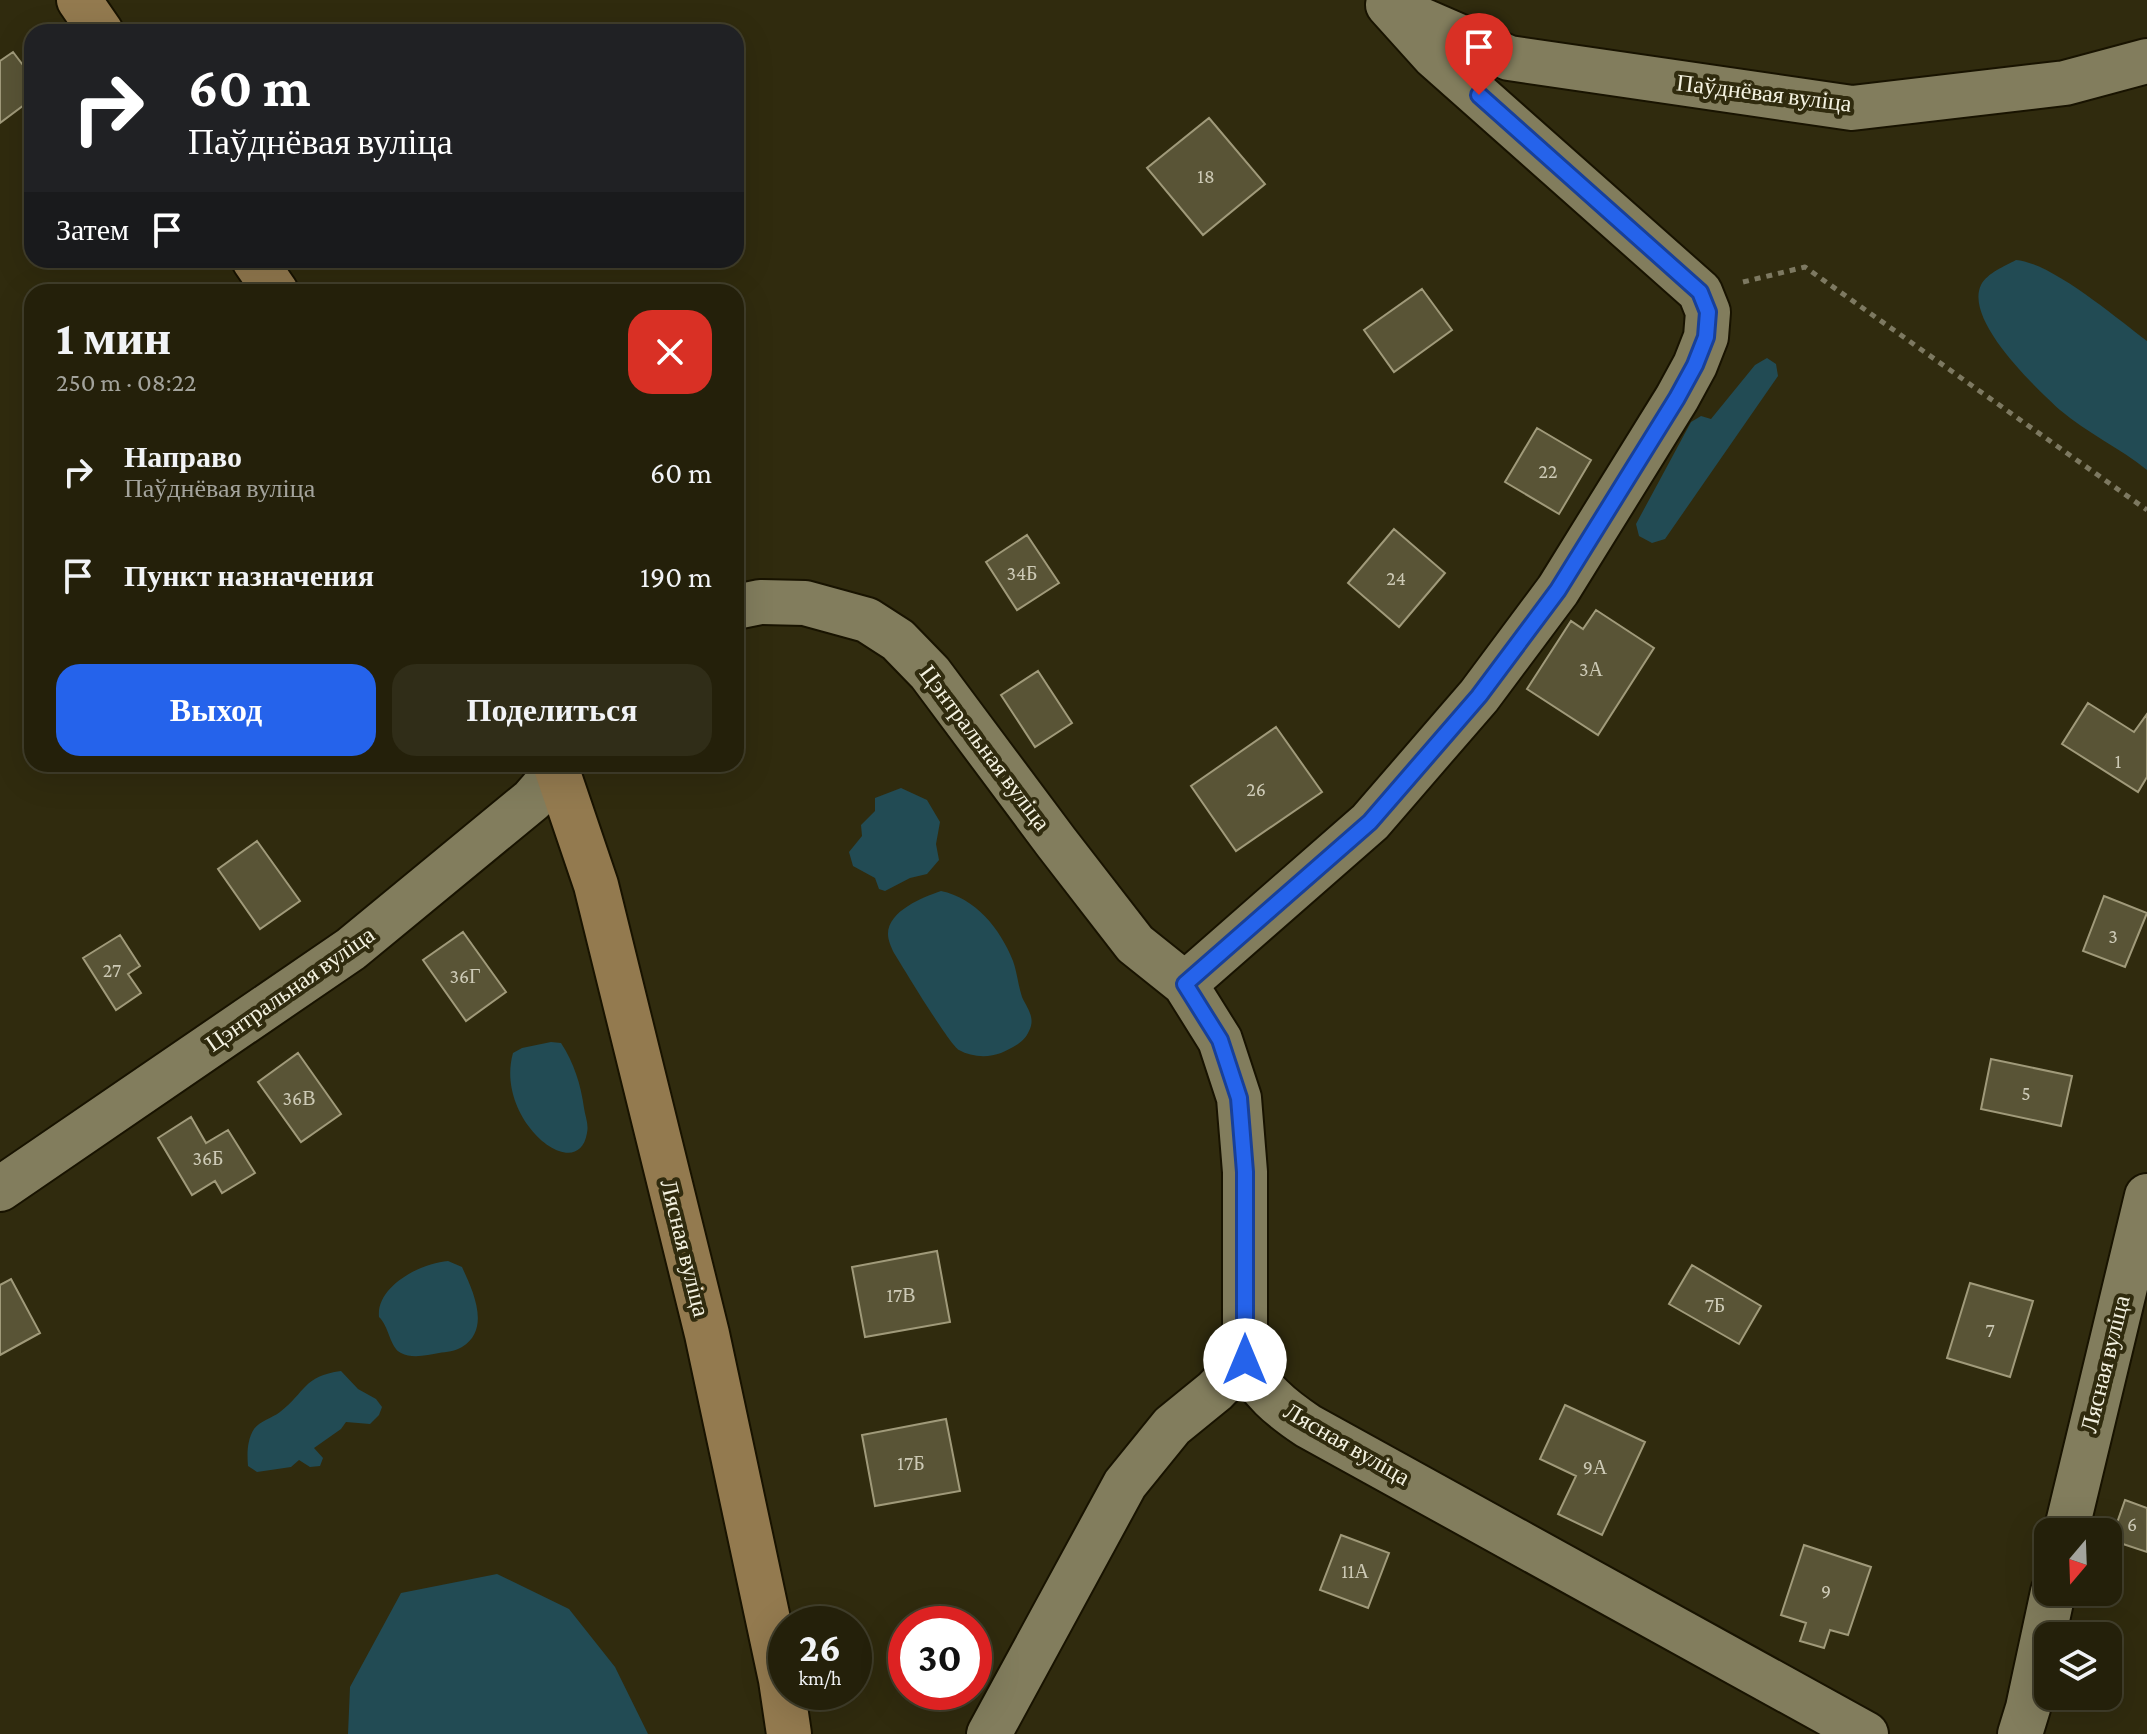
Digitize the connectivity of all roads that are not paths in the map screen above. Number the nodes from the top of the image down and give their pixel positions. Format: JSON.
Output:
{"nodes":[{"id":1,"x":79,"y":0,"type":"edge"},
{"id":2,"x":1386,"y":3,"type":"edge"},
{"id":3,"x":96,"y":24,"type":"edge"},
{"id":4,"x":2147,"y":61,"type":"edge"},
{"id":5,"x":744,"y":605,"type":"edge"},
{"id":6,"x":553,"y":772,"type":"edge"},
{"id":7,"x":557,"y":772,"type":"edge"},
{"id":8,"x":1185,"y":984,"type":"junction"},
{"id":9,"x":0,"y":1189,"type":"edge"},
{"id":10,"x":2147,"y":1196,"type":"edge"},
{"id":11,"x":1245,"y":1360,"type":"junction"},
{"id":12,"x":2069,"y":1518,"type":"edge"},
{"id":13,"x":2050,"y":1606,"type":"edge"},
{"id":14,"x":789,"y":1734,"type":"edge"},
{"id":15,"x":989,"y":1734,"type":"edge"},
{"id":16,"x":1866,"y":1734,"type":"edge"},
{"id":17,"x":2020,"y":1734,"type":"edge"}],
"edges":[{"from":1,"to":3,"type":"street"},
{"from":2,"to":4,"type":"street","name":"Паўднёвая вуліца"},
{"from":2,"to":8,"type":"street","name":"Паўднёвая вуліца"},
{"from":5,"to":8,"type":"street","name":"Цэнтральная вуліца"},
{"from":6,"to":9,"type":"street","name":"Цэнтральная вуліца"},
{"from":7,"to":14,"type":"street","name":"Лясная вуліца"},
{"from":8,"to":11,"type":"street","name":"Цэнтральная вуліца"},
{"from":10,"to":12,"type":"street","name":"Лясная вуліца"},
{"from":11,"to":15,"type":"street"},
{"from":11,"to":16,"type":"street","name":"Лясная вуліца"},
{"from":13,"to":17,"type":"street"}]}
